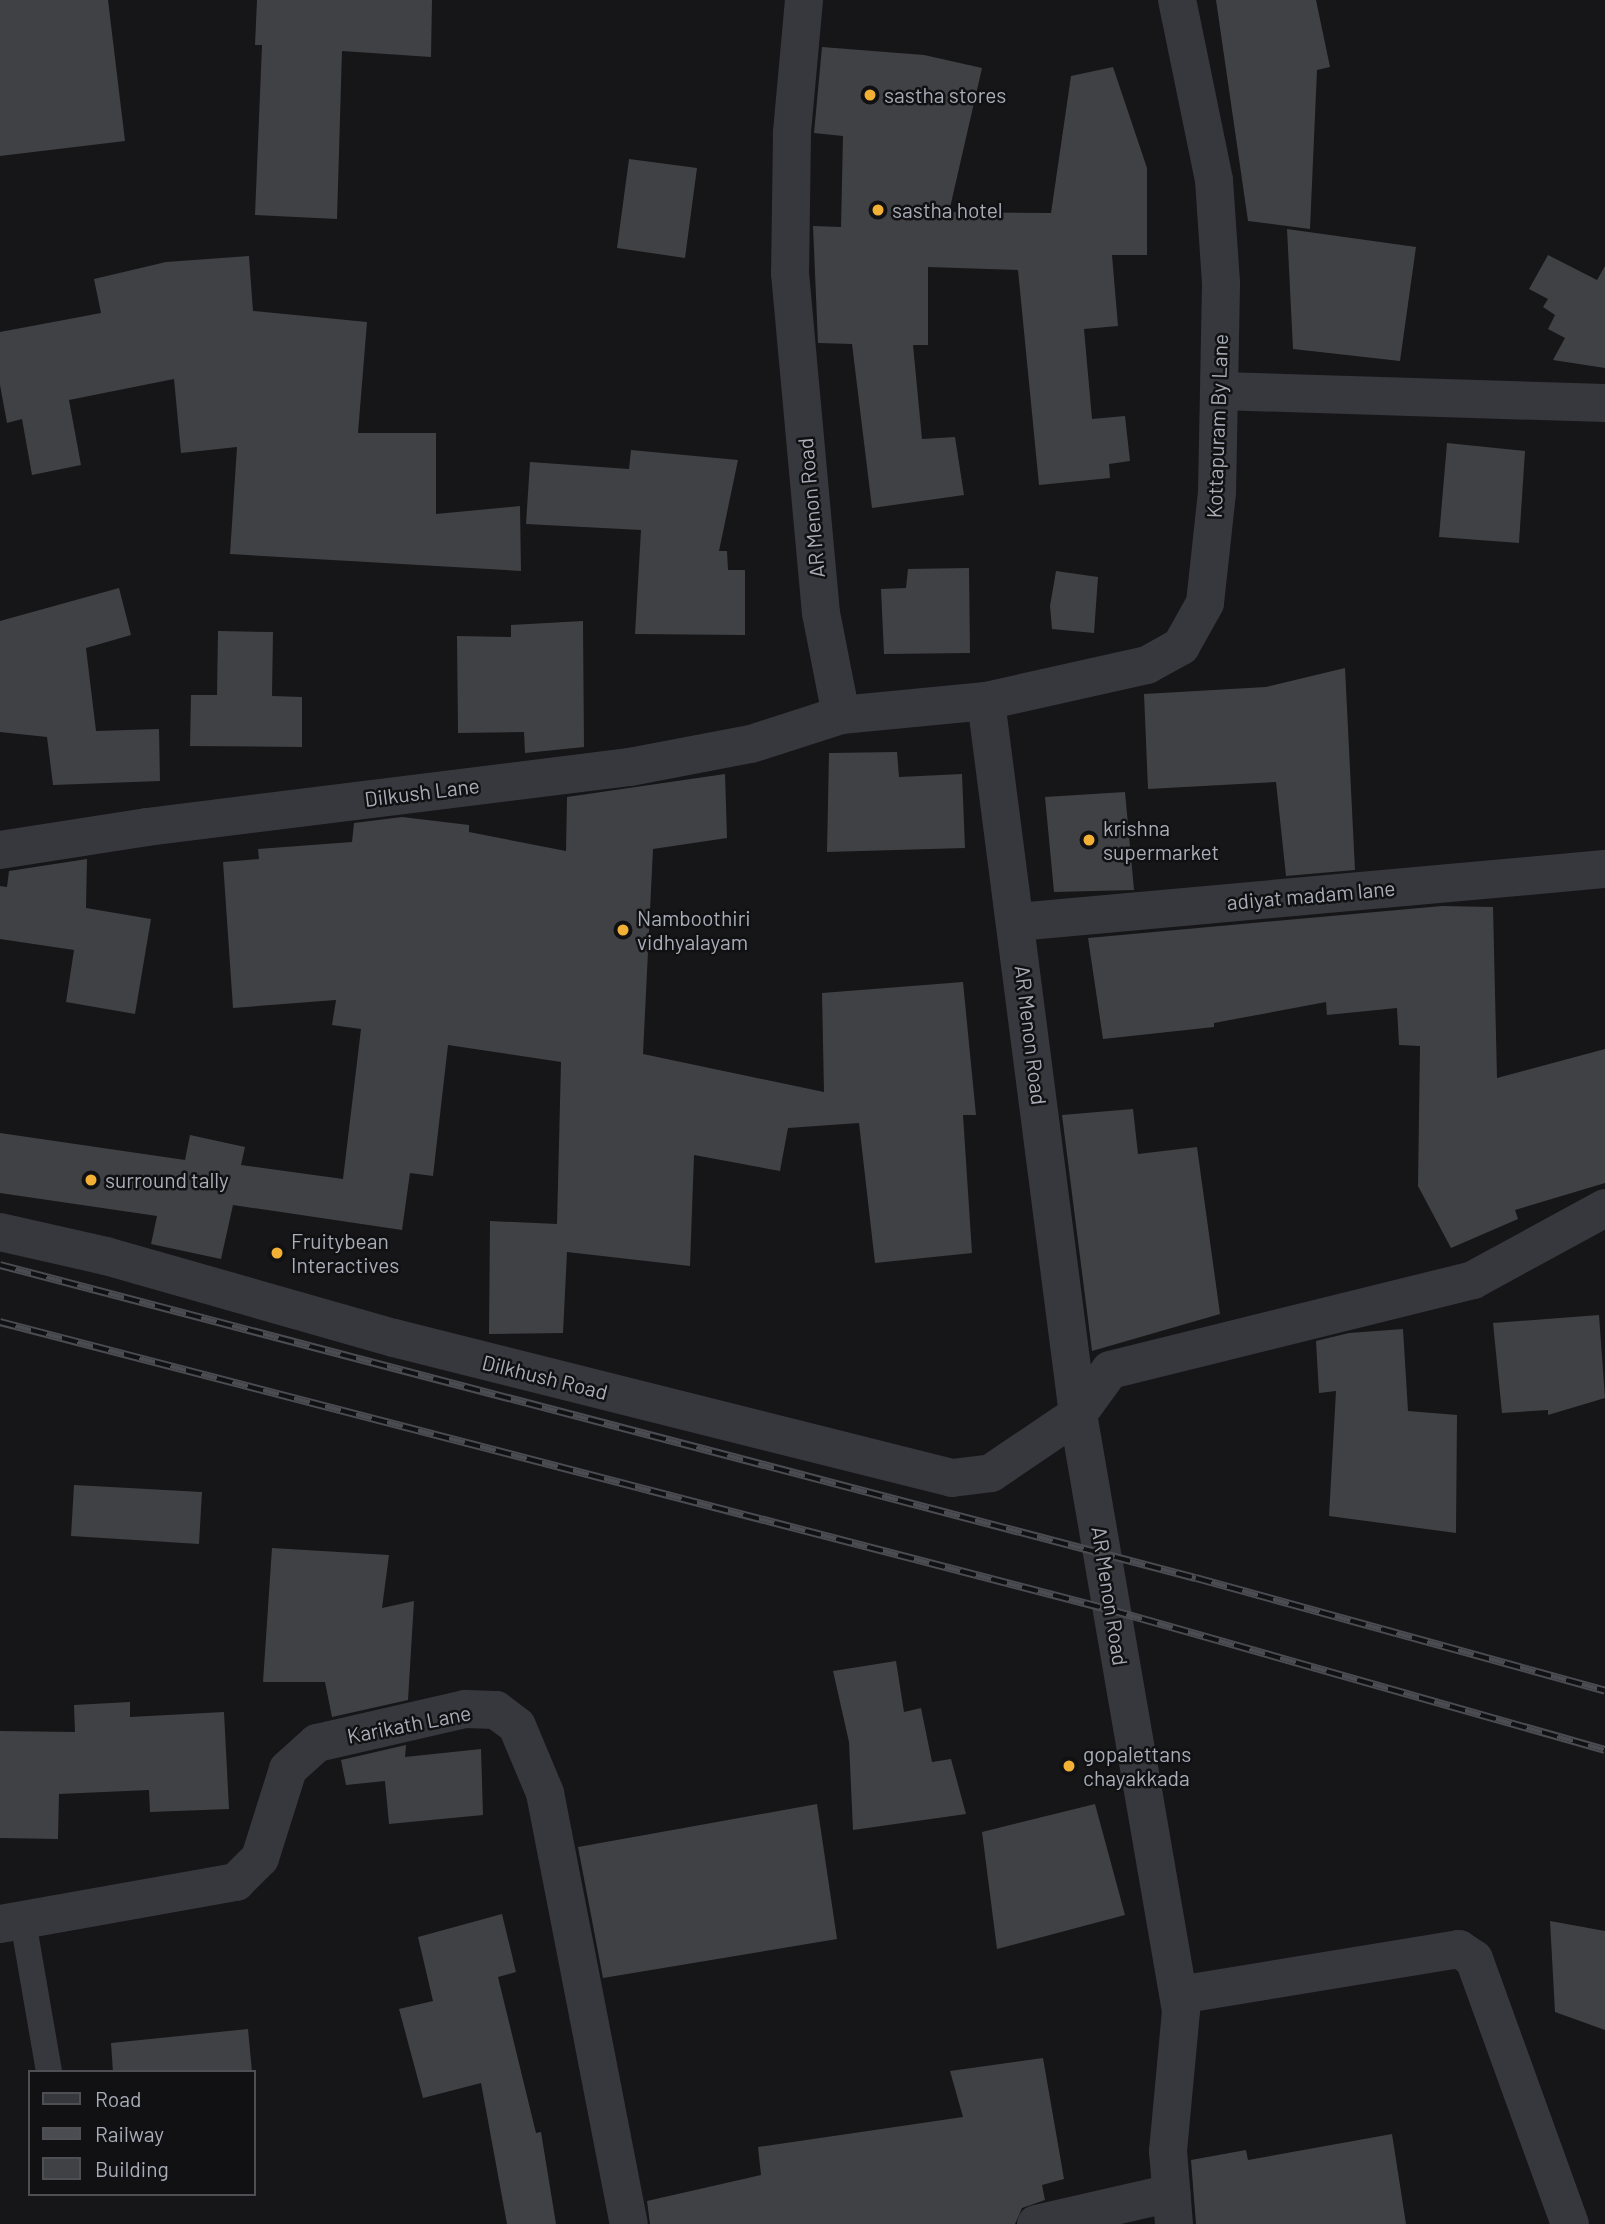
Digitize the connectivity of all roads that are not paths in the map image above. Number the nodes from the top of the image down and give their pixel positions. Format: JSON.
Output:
{"nodes":[{"id":1,"x":804,"y":0,"type":"edge"},
{"id":2,"x":1177,"y":0,"type":"edge"},
{"id":3,"x":1220,"y":391,"type":"junction"},
{"id":4,"x":1605,"y":403,"type":"edge"},
{"id":5,"x":986,"y":701,"type":"junction"},
{"id":6,"x":841,"y":715,"type":"junction"},
{"id":7,"x":0,"y":850,"type":"edge"},
{"id":8,"x":1605,"y":869,"type":"edge"},
{"id":9,"x":1017,"y":922,"type":"junction"},
{"id":10,"x":1605,"y":1208,"type":"edge"},
{"id":11,"x":0,"y":1232,"type":"edge"},
{"id":12,"x":1077,"y":1413,"type":"junction"},
{"id":13,"x":12,"y":1922,"type":"edge"},
{"id":14,"x":1178,"y":1995,"type":"junction"},
{"id":15,"x":49,"y":2070,"type":"edge"},
{"id":16,"x":1173,"y":2208,"type":"edge"},
{"id":17,"x":629,"y":2224,"type":"edge"},
{"id":18,"x":1036,"y":2224,"type":"edge"},
{"id":19,"x":1570,"y":2224,"type":"edge"}],
"edges":[{"from":1,"to":6,"type":"street","name":"AR Menon Road"},
{"from":2,"to":3,"type":"street","name":"Kottapuram By Lane"},
{"from":3,"to":4,"type":"street"},
{"from":3,"to":5,"type":"street","name":"Kottapuram By Lane"},
{"from":5,"to":6,"type":"street"},
{"from":5,"to":9,"type":"street","name":"AR Menon Road"},
{"from":6,"to":7,"type":"street","name":"Dilkush Lane"},
{"from":8,"to":9,"type":"street","name":"adiyat madam lane"},
{"from":9,"to":12,"type":"street","name":"AR Menon Road"},
{"from":10,"to":12,"type":"street","name":"Dilkhush Road"},
{"from":11,"to":12,"type":"street","name":"Dilkhush Road"},
{"from":12,"to":14,"type":"street","name":"AR Menon Road"},
{"from":13,"to":15,"type":"lane"},
{"from":13,"to":17,"type":"street","name":"Karikath Lane"},
{"from":14,"to":16,"type":"street","name":"AR Menon Road"},
{"from":14,"to":19,"type":"street"},
{"from":16,"to":18,"type":"street"}]}
